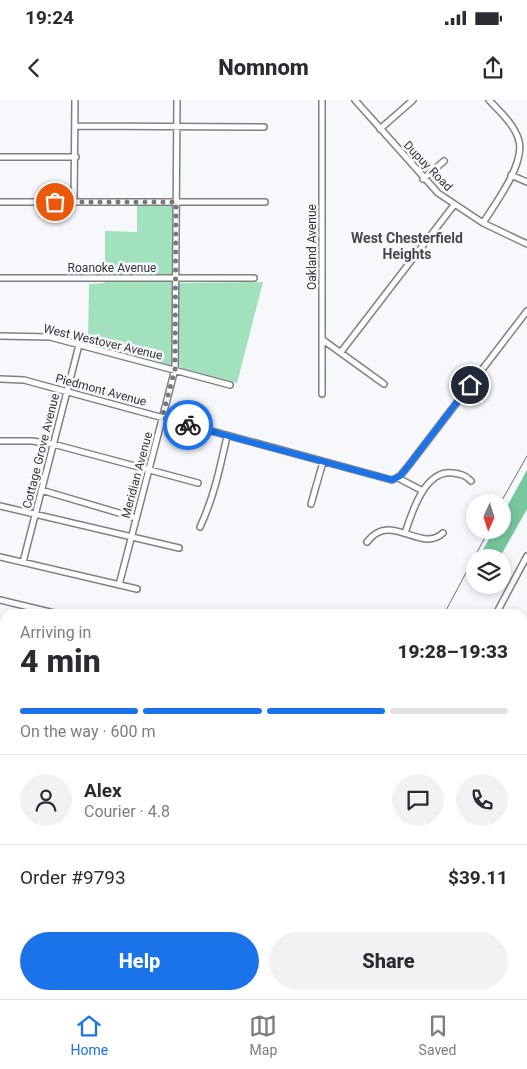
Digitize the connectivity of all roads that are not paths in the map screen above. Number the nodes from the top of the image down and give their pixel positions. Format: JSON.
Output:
{"nodes":[{"id":1,"x":75,"y":100,"type":"edge"},
{"id":2,"x":177,"y":100,"type":"edge"},
{"id":3,"x":322,"y":100,"type":"edge"},
{"id":4,"x":355,"y":100,"type":"edge"},
{"id":5,"x":413,"y":100,"type":"edge"},
{"id":6,"x":489,"y":100,"type":"edge"},
{"id":7,"x":75,"y":126,"type":"junction"},
{"id":8,"x":177,"y":126,"type":"junction"},
{"id":9,"x":264,"y":127,"type":"dead end"},
{"id":10,"x":380,"y":129,"type":"junction"},
{"id":11,"x":0,"y":157,"type":"edge"},
{"id":12,"x":76,"y":157,"type":"junction"},
{"id":13,"x":444,"y":161,"type":"dead end"},
{"id":14,"x":511,"y":175,"type":"junction"},
{"id":15,"x":423,"y":178,"type":"junction"},
{"id":16,"x":527,"y":182,"type":"edge"},
{"id":17,"x":0,"y":202,"type":"edge"},
{"id":18,"x":74,"y":202,"type":"junction"},
{"id":19,"x":176,"y":202,"type":"junction"},
{"id":20,"x":265,"y":202,"type":"dead end"},
{"id":21,"x":454,"y":205,"type":"junction"},
{"id":22,"x":483,"y":223,"type":"junction"},
{"id":23,"x":527,"y":244,"type":"edge"},
{"id":24,"x":0,"y":278,"type":"edge"},
{"id":25,"x":176,"y":278,"type":"junction"},
{"id":26,"x":254,"y":278,"type":"dead end"},
{"id":27,"x":527,"y":310,"type":"edge"},
{"id":28,"x":0,"y":336,"type":"edge"},
{"id":29,"x":323,"y":340,"type":"junction"},
{"id":30,"x":79,"y":345,"type":"junction"},
{"id":31,"x":341,"y":352,"type":"junction"},
{"id":32,"x":175,"y":369,"type":"junction"},
{"id":33,"x":0,"y":379,"type":"edge"},
{"id":34,"x":384,"y":384,"type":"dead end"},
{"id":35,"x":230,"y":385,"type":"dead end"},
{"id":36,"x":67,"y":391,"type":"junction"},
{"id":37,"x":322,"y":394,"type":"dead end"},
{"id":38,"x":162,"y":418,"type":"junction"},
{"id":39,"x":227,"y":436,"type":"junction"},
{"id":40,"x":0,"y":441,"type":"edge"},
{"id":41,"x":53,"y":444,"type":"junction"},
{"id":42,"x":323,"y":462,"type":"junction"},
{"id":43,"x":148,"y":470,"type":"junction"},
{"id":44,"x":398,"y":478,"type":"junction"},
{"id":45,"x":471,"y":481,"type":"dead end"},
{"id":46,"x":198,"y":483,"type":"dead end"},
{"id":47,"x":41,"y":490,"type":"junction"},
{"id":48,"x":423,"y":491,"type":"junction"},
{"id":49,"x":311,"y":504,"type":"dead end"},
{"id":50,"x":0,"y":506,"type":"edge"},
{"id":51,"x":35,"y":514,"type":"junction"},
{"id":52,"x":136,"y":518,"type":"junction"},
{"id":53,"x":200,"y":527,"type":"dead end"},
{"id":54,"x":405,"y":533,"type":"junction"},
{"id":55,"x":443,"y":533,"type":"dead end"},
{"id":56,"x":131,"y":537,"type":"junction"},
{"id":57,"x":367,"y":542,"type":"dead end"},
{"id":58,"x":179,"y":548,"type":"dead end"},
{"id":59,"x":527,"y":556,"type":"edge"},
{"id":60,"x":0,"y":557,"type":"edge"},
{"id":61,"x":24,"y":562,"type":"junction"},
{"id":62,"x":119,"y":585,"type":"junction"},
{"id":63,"x":137,"y":589,"type":"dead end"},
{"id":64,"x":0,"y":600,"type":"edge"},
{"id":65,"x":37,"y":609,"type":"edge"},
{"id":66,"x":499,"y":609,"type":"edge"}],
"edges":[{"from":1,"to":7,"type":"street"},
{"from":2,"to":8,"type":"street","name":"Meridian Avenue"},
{"from":3,"to":29,"type":"street","name":"Oakland Avenue"},
{"from":4,"to":10,"type":"street","name":"Dupuy Road"},
{"from":5,"to":10,"type":"street"},
{"from":6,"to":14,"type":"street"},
{"from":7,"to":8,"type":"street"},
{"from":7,"to":12,"type":"street"},
{"from":8,"to":9,"type":"street"},
{"from":8,"to":19,"type":"street","name":"Meridian Avenue"},
{"from":10,"to":15,"type":"street","name":"Dupuy Road"},
{"from":11,"to":12,"type":"street"},
{"from":12,"to":18,"type":"street"},
{"from":13,"to":15,"type":"street"},
{"from":14,"to":16,"type":"street"},
{"from":14,"to":22,"type":"street"},
{"from":15,"to":21,"type":"street","name":"Dupuy Road"},
{"from":17,"to":18,"type":"street"},
{"from":18,"to":19,"type":"street"},
{"from":19,"to":20,"type":"street"},
{"from":19,"to":25,"type":"street","name":"Meridian Avenue"},
{"from":21,"to":22,"type":"street","name":"Dupuy Road"},
{"from":21,"to":31,"type":"street"},
{"from":22,"to":23,"type":"street","name":"Dupuy Road"},
{"from":24,"to":25,"type":"street","name":"Roanoke Avenue"},
{"from":25,"to":26,"type":"street","name":"Roanoke Avenue"},
{"from":25,"to":32,"type":"street","name":"Meridian Avenue"},
{"from":27,"to":44,"type":"street"},
{"from":28,"to":30,"type":"street","name":"West Westover Avenue"},
{"from":29,"to":31,"type":"street"},
{"from":29,"to":37,"type":"street","name":"Oakland Avenue"},
{"from":30,"to":32,"type":"street","name":"West Westover Avenue"},
{"from":30,"to":36,"type":"street","name":"Cottage Grove Avenue"},
{"from":31,"to":34,"type":"street"},
{"from":32,"to":35,"type":"street","name":"West Westover Avenue"},
{"from":32,"to":38,"type":"street","name":"Meridian Avenue"},
{"from":33,"to":36,"type":"street","name":"Piedmont Avenue"},
{"from":36,"to":38,"type":"street","name":"Piedmont Avenue"},
{"from":36,"to":41,"type":"street","name":"Cottage Grove Avenue"},
{"from":38,"to":39,"type":"street","name":"Piedmont Avenue"},
{"from":38,"to":43,"type":"street","name":"Meridian Avenue"},
{"from":39,"to":42,"type":"street","name":"Piedmont Avenue"},
{"from":39,"to":53,"type":"street"},
{"from":40,"to":41,"type":"street"},
{"from":41,"to":43,"type":"street"},
{"from":41,"to":47,"type":"street","name":"Cottage Grove Avenue"},
{"from":42,"to":44,"type":"street","name":"Piedmont Avenue"},
{"from":42,"to":49,"type":"street"},
{"from":43,"to":46,"type":"street"},
{"from":43,"to":52,"type":"street","name":"Meridian Avenue"},
{"from":44,"to":48,"type":"street"},
{"from":45,"to":48,"type":"street"},
{"from":47,"to":51,"type":"street","name":"Cottage Grove Avenue"},
{"from":47,"to":52,"type":"street"},
{"from":48,"to":54,"type":"street"},
{"from":50,"to":51,"type":"street"},
{"from":51,"to":56,"type":"street"},
{"from":51,"to":61,"type":"street","name":"Cottage Grove Avenue"},
{"from":52,"to":56,"type":"street","name":"Meridian Avenue"},
{"from":54,"to":55,"type":"street"},
{"from":54,"to":57,"type":"street"},
{"from":56,"to":58,"type":"street"},
{"from":56,"to":62,"type":"street","name":"Meridian Avenue"},
{"from":59,"to":66,"type":"street"},
{"from":60,"to":61,"type":"street"},
{"from":61,"to":62,"type":"street"},
{"from":62,"to":63,"type":"street"},
{"from":64,"to":65,"type":"street"}]}
